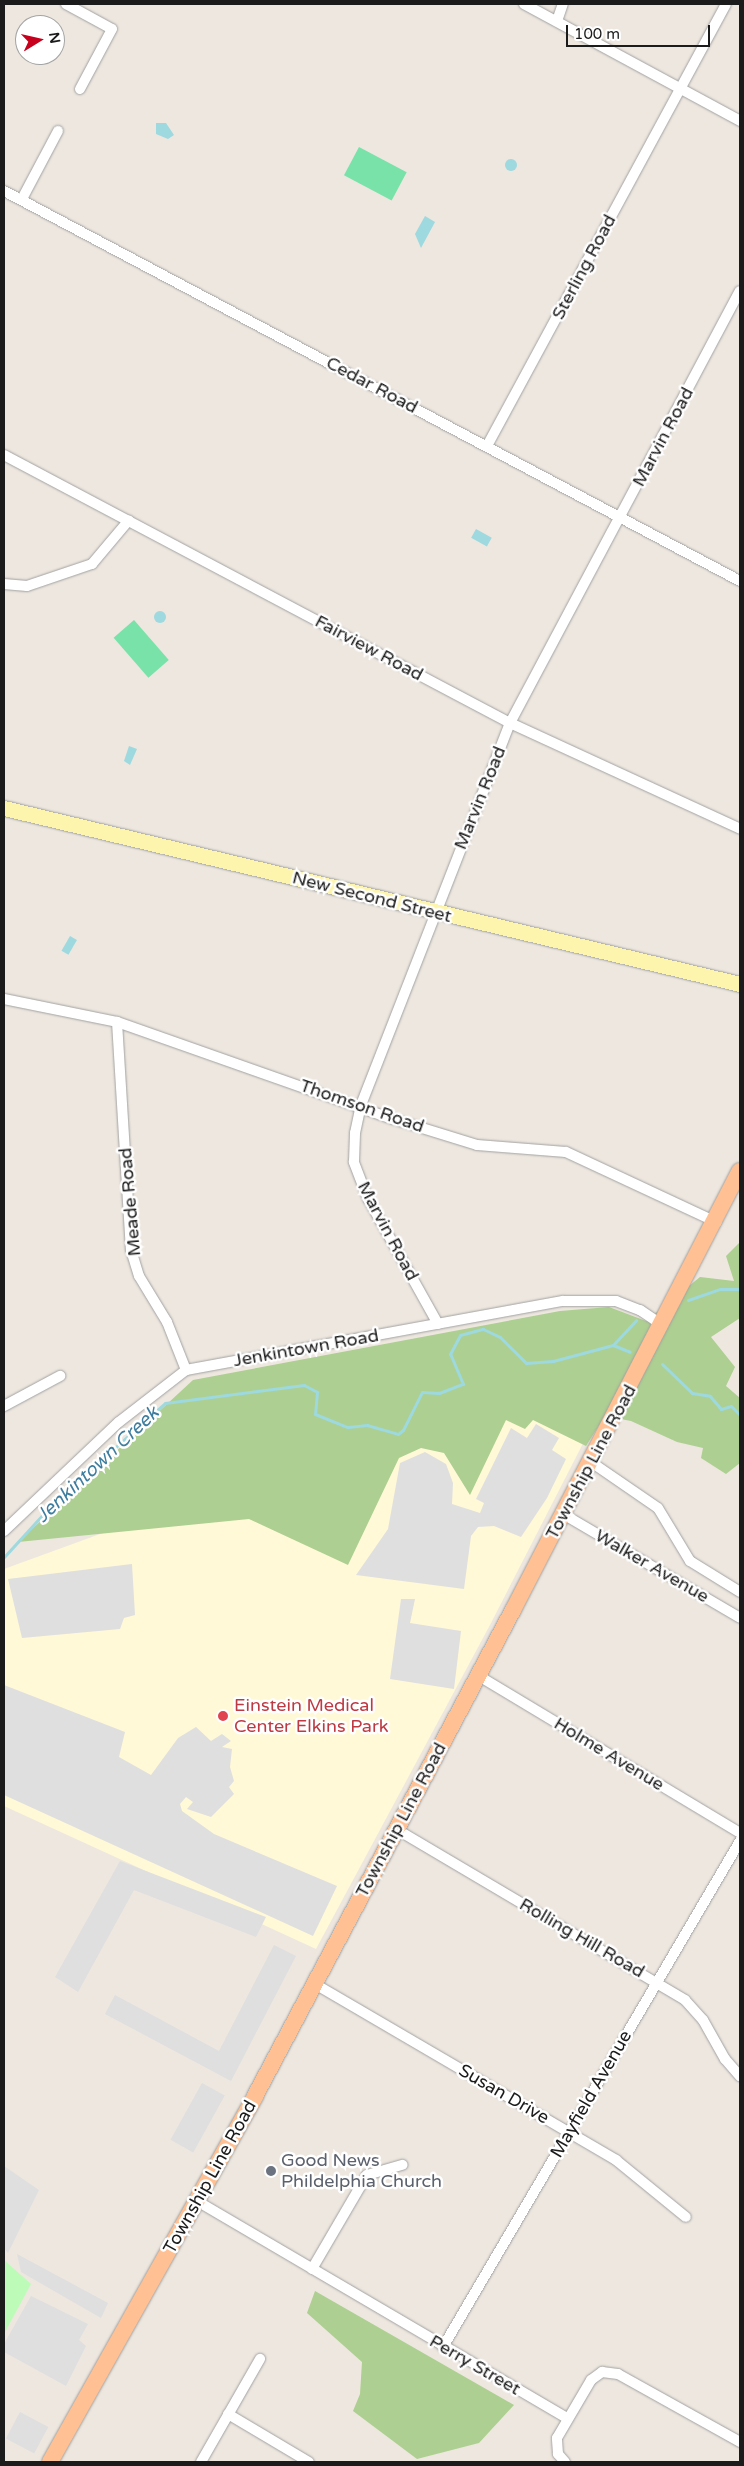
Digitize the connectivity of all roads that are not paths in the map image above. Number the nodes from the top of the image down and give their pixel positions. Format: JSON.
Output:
{"nodes":[{"id":1,"x":66,"y":4,"type":"edge"},
{"id":2,"x":524,"y":4,"type":"edge"},
{"id":3,"x":563,"y":4,"type":"edge"},
{"id":4,"x":726,"y":4,"type":"edge"},
{"id":5,"x":557,"y":21,"type":"junction"},
{"id":6,"x":681,"y":88,"type":"junction"},
{"id":7,"x":80,"y":89,"type":"dead end"},
{"id":8,"x":740,"y":121,"type":"edge"},
{"id":9,"x":58,"y":131,"type":"dead end"},
{"id":10,"x":4,"y":190,"type":"edge"},
{"id":11,"x":22,"y":199,"type":"junction"},
{"id":12,"x":740,"y":292,"type":"edge"},
{"id":13,"x":487,"y":446,"type":"junction"},
{"id":14,"x":4,"y":455,"type":"edge"},
{"id":15,"x":621,"y":516,"type":"junction"},
{"id":16,"x":129,"y":520,"type":"junction"},
{"id":17,"x":740,"y":581,"type":"edge"},
{"id":18,"x":4,"y":584,"type":"edge"},
{"id":19,"x":510,"y":723,"type":"junction"},
{"id":20,"x":4,"y":808,"type":"edge"},
{"id":21,"x":740,"y":829,"type":"edge"},
{"id":22,"x":434,"y":912,"type":"junction"},
{"id":23,"x":740,"y":984,"type":"edge"},
{"id":24,"x":4,"y":999,"type":"edge"},
{"id":25,"x":117,"y":1022,"type":"junction"},
{"id":26,"x":361,"y":1106,"type":"junction"},
{"id":27,"x":740,"y":1171,"type":"edge"},
{"id":28,"x":716,"y":1222,"type":"junction"},
{"id":29,"x":438,"y":1324,"type":"junction"},
{"id":30,"x":661,"y":1324,"type":"junction"},
{"id":31,"x":186,"y":1370,"type":"junction"},
{"id":32,"x":60,"y":1376,"type":"dead end"},
{"id":33,"x":4,"y":1406,"type":"edge"},
{"id":34,"x":591,"y":1462,"type":"junction"},
{"id":35,"x":563,"y":1514,"type":"junction"},
{"id":36,"x":4,"y":1531,"type":"edge"},
{"id":37,"x":740,"y":1592,"type":"edge"},
{"id":38,"x":740,"y":1618,"type":"edge"},
{"id":39,"x":478,"y":1676,"type":"junction"},
{"id":40,"x":396,"y":1829,"type":"junction"},
{"id":41,"x":740,"y":1833,"type":"edge"},
{"id":42,"x":740,"y":1841,"type":"edge"},
{"id":43,"x":657,"y":1982,"type":"junction"},
{"id":44,"x":315,"y":1984,"type":"junction"},
{"id":45,"x":740,"y":2076,"type":"edge"},
{"id":46,"x":569,"y":2132,"type":"junction"},
{"id":47,"x":403,"y":2165,"type":"dead end"},
{"id":48,"x":197,"y":2201,"type":"junction"},
{"id":49,"x":686,"y":2217,"type":"dead end"},
{"id":50,"x":312,"y":2269,"type":"junction"},
{"id":51,"x":443,"y":2347,"type":"junction"},
{"id":52,"x":260,"y":2359,"type":"dead end"},
{"id":53,"x":228,"y":2414,"type":"junction"},
{"id":54,"x":568,"y":2419,"type":"junction"},
{"id":55,"x":740,"y":2442,"type":"edge"},
{"id":56,"x":50,"y":2462,"type":"edge"},
{"id":57,"x":201,"y":2462,"type":"edge"},
{"id":58,"x":309,"y":2462,"type":"edge"},
{"id":59,"x":565,"y":2462,"type":"edge"}],
"edges":[{"from":1,"to":7,"type":"street"},
{"from":2,"to":5,"type":"street"},
{"from":3,"to":5,"type":"street"},
{"from":4,"to":6,"type":"street","name":"Sterling Road"},
{"from":5,"to":6,"type":"street"},
{"from":6,"to":8,"type":"street"},
{"from":6,"to":13,"type":"street","name":"Sterling Road"},
{"from":9,"to":11,"type":"street"},
{"from":10,"to":11,"type":"street","name":"Cedar Road"},
{"from":11,"to":13,"type":"street","name":"Cedar Road"},
{"from":12,"to":15,"type":"street","name":"Marvin Road"},
{"from":13,"to":15,"type":"street","name":"Cedar Road"},
{"from":14,"to":16,"type":"street","name":"Fairview Road"},
{"from":15,"to":17,"type":"street","name":"Cedar Road"},
{"from":15,"to":19,"type":"street","name":"Marvin Road"},
{"from":16,"to":18,"type":"street"},
{"from":16,"to":19,"type":"street","name":"Fairview Road"},
{"from":19,"to":21,"type":"street","name":"Fairview Road"},
{"from":19,"to":22,"type":"street","name":"Marvin Road"},
{"from":20,"to":22,"type":"street","name":"New Second Street"},
{"from":22,"to":23,"type":"street","name":"New Second Street"},
{"from":22,"to":26,"type":"street","name":"Marvin Road"},
{"from":24,"to":25,"type":"street","name":"Thomson Road"},
{"from":25,"to":26,"type":"street","name":"Thomson Road"},
{"from":25,"to":31,"type":"street","name":"Meade Road"},
{"from":26,"to":28,"type":"street","name":"Thomson Road"},
{"from":26,"to":29,"type":"street","name":"Marvin Road"},
{"from":27,"to":28,"type":"main road","name":"Township Line Road"},
{"from":28,"to":30,"type":"main road","name":"Township Line Road"},
{"from":29,"to":30,"type":"street","name":"Jenkintown Road"},
{"from":29,"to":31,"type":"street","name":"Jenkintown Road"},
{"from":30,"to":34,"type":"main road","name":"Township Line Road"},
{"from":31,"to":36,"type":"street","name":"Jenkintown Road"},
{"from":32,"to":33,"type":"street"},
{"from":34,"to":35,"type":"main road","name":"Township Line Road"},
{"from":34,"to":37,"type":"street"},
{"from":35,"to":38,"type":"street","name":"Walker Avenue"},
{"from":35,"to":39,"type":"main road","name":"Township Line Road"},
{"from":39,"to":40,"type":"main road","name":"Township Line Road"},
{"from":39,"to":41,"type":"street","name":"Holme Avenue"},
{"from":40,"to":43,"type":"street","name":"Rolling Hill Road"},
{"from":40,"to":44,"type":"main road","name":"Township Line Road"},
{"from":42,"to":43,"type":"street","name":"Mayfield Avenue"},
{"from":43,"to":45,"type":"street","name":"Rolling Hill Road"},
{"from":43,"to":46,"type":"street","name":"Mayfield Avenue"},
{"from":44,"to":46,"type":"street","name":"Susan Drive"},
{"from":44,"to":48,"type":"main road","name":"Township Line Road"},
{"from":46,"to":49,"type":"street","name":"Susan Drive"},
{"from":46,"to":51,"type":"street","name":"Mayfield Avenue"},
{"from":47,"to":50,"type":"street"},
{"from":48,"to":50,"type":"street","name":"Perry Street"},
{"from":48,"to":56,"type":"main road","name":"Township Line Road"},
{"from":50,"to":51,"type":"street","name":"Perry Street"},
{"from":51,"to":54,"type":"street","name":"Perry Street"},
{"from":52,"to":53,"type":"street"},
{"from":53,"to":57,"type":"street"},
{"from":53,"to":58,"type":"street"},
{"from":54,"to":55,"type":"street"},
{"from":54,"to":59,"type":"street"}]}
